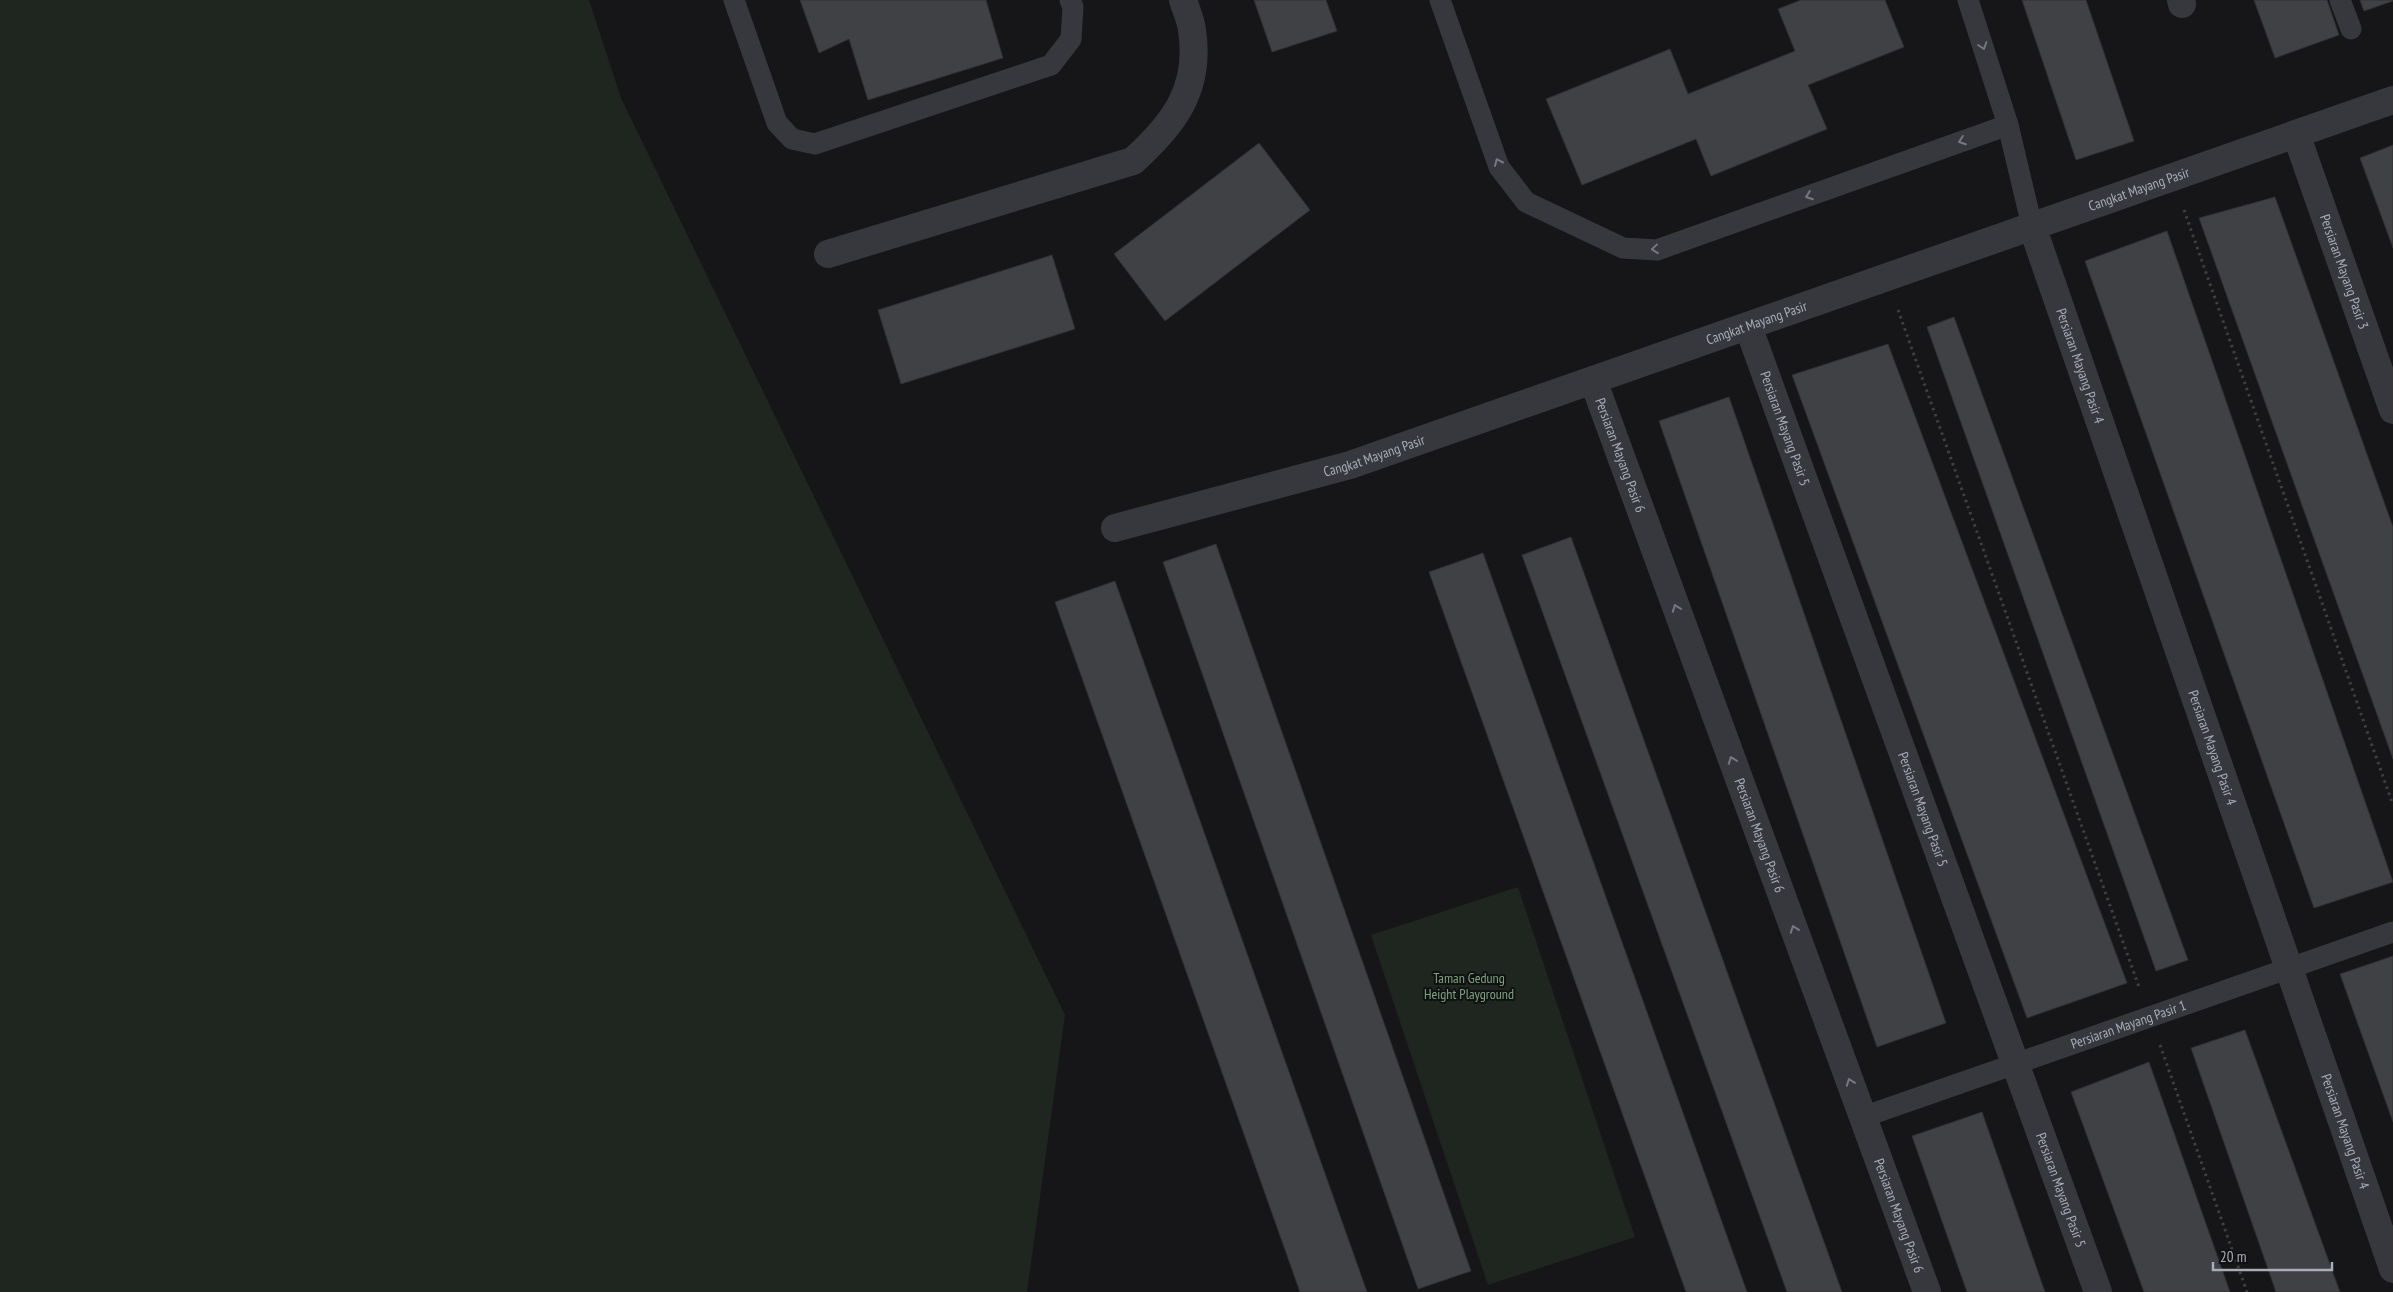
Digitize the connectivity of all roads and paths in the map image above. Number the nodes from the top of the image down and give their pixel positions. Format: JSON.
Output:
{"nodes":[{"id":1,"x":734,"y":0,"type":"edge"},
{"id":2,"x":1070,"y":0,"type":"edge"},
{"id":3,"x":1183,"y":0,"type":"edge"},
{"id":4,"x":1440,"y":0,"type":"edge"},
{"id":5,"x":1968,"y":0,"type":"edge"},
{"id":6,"x":2340,"y":0,"type":"edge"},
{"id":7,"x":2351,"y":29,"type":"dead end"},
{"id":8,"x":2393,"y":100,"type":"edge"},
{"id":9,"x":2008,"y":125,"type":"junction"},
{"id":10,"x":2296,"y":134,"type":"junction"},
{"id":11,"x":2173,"y":177,"type":"junction"},
{"id":12,"x":2032,"y":226,"type":"junction"},
{"id":13,"x":828,"y":254,"type":"dead end"},
{"id":14,"x":1887,"y":277,"type":"junction"},
{"id":15,"x":1748,"y":326,"type":"junction"},
{"id":16,"x":1593,"y":380,"type":"junction"},
{"id":17,"x":2393,"y":410,"type":"edge"},
{"id":18,"x":1115,"y":528,"type":"dead end"},
{"id":19,"x":2393,"y":805,"type":"edge"},
{"id":20,"x":2393,"y":932,"type":"edge"},
{"id":21,"x":2289,"y":968,"type":"junction"},
{"id":22,"x":2150,"y":1017,"type":"junction"},
{"id":23,"x":2015,"y":1064,"type":"junction"},
{"id":24,"x":1863,"y":1117,"type":"junction"},
{"id":25,"x":2393,"y":1269,"type":"edge"},
{"id":26,"x":1927,"y":1292,"type":"edge"},
{"id":27,"x":2098,"y":1292,"type":"edge"},
{"id":28,"x":2247,"y":1292,"type":"edge"}],
"edges":[{"from":1,"to":2,"type":"lane"},
{"from":3,"to":13,"type":"street"},
{"from":9,"to":4,"type":"lane","one_way":true},
{"from":5,"to":9,"type":"lane","one_way":true},
{"from":6,"to":7,"type":"lane"},
{"from":8,"to":10,"type":"street","name":"Cangkat Mayang Pasir"},
{"from":9,"to":12,"type":"lane"},
{"from":10,"to":11,"type":"street","name":"Cangkat Mayang Pasir"},
{"from":10,"to":17,"type":"street","name":"Persiaran Mayang Pasir 3"},
{"from":11,"to":12,"type":"street","name":"Cangkat Mayang Pasir"},
{"from":11,"to":19,"type":"path"},
{"from":12,"to":14,"type":"street","name":"Cangkat Mayang Pasir"},
{"from":12,"to":21,"type":"street","name":"Persiaran Mayang Pasir 4"},
{"from":14,"to":15,"type":"street","name":"Cangkat Mayang Pasir"},
{"from":14,"to":22,"type":"path"},
{"from":15,"to":16,"type":"street","name":"Cangkat Mayang Pasir"},
{"from":15,"to":23,"type":"street","name":"Persiaran Mayang Pasir 5"},
{"from":16,"to":18,"type":"street","name":"Cangkat Mayang Pasir"},
{"from":24,"to":16,"type":"street","name":"Persiaran Mayang Pasir 6","one_way":true},
{"from":20,"to":21,"type":"lane","name":"Persiaran Mayang Pasir 1"},
{"from":21,"to":22,"type":"lane","name":"Persiaran Mayang Pasir 1"},
{"from":21,"to":25,"type":"street","name":"Persiaran Mayang Pasir 4"},
{"from":22,"to":23,"type":"lane","name":"Persiaran Mayang Pasir 1"},
{"from":22,"to":28,"type":"path"},
{"from":23,"to":24,"type":"lane","name":"Persiaran Mayang Pasir 1"},
{"from":23,"to":27,"type":"street","name":"Persiaran Mayang Pasir 5"},
{"from":24,"to":26,"type":"street","name":"Persiaran Mayang Pasir 6"}]}
